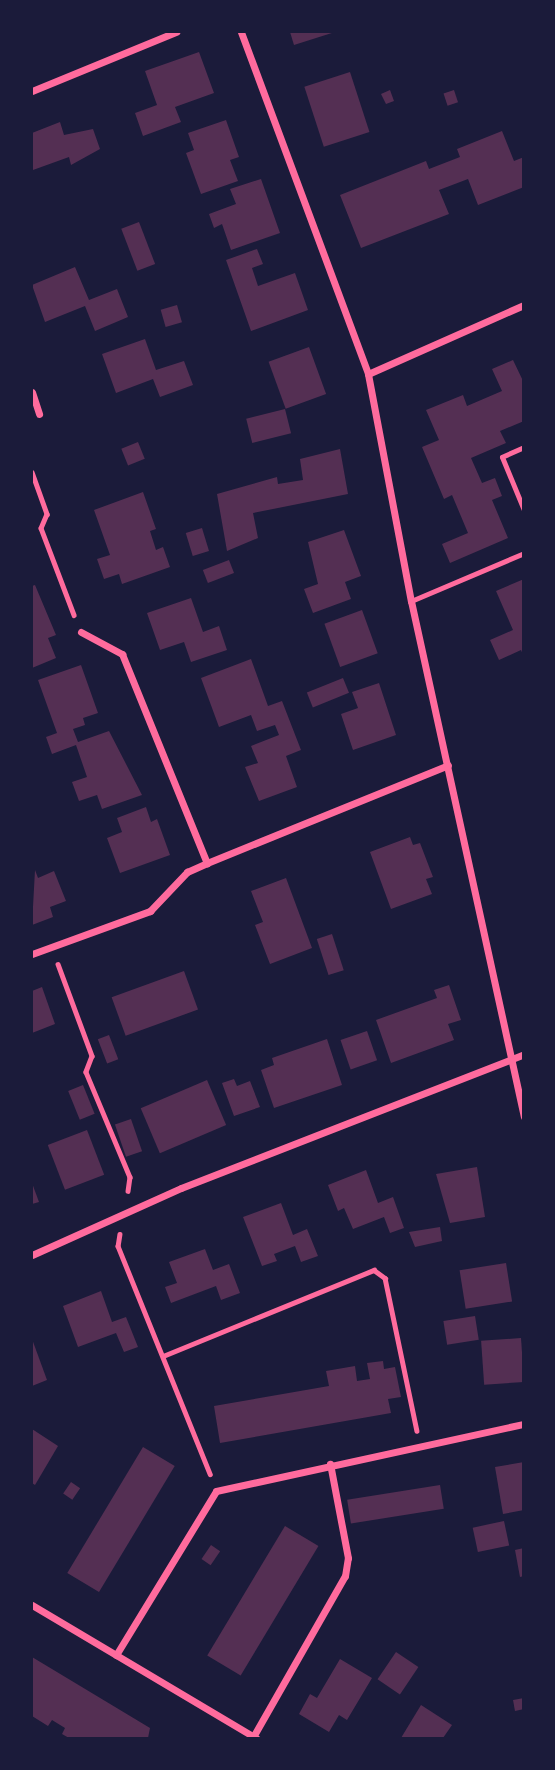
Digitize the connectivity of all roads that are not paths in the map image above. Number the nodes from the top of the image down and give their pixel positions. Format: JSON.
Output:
{"nodes":[{"id":1,"x":176,"y":32,"type":"edge"},
{"id":2,"x":241,"y":32,"type":"edge"},
{"id":3,"x":32,"y":91,"type":"edge"},
{"id":4,"x":523,"y":305,"type":"edge"},
{"id":5,"x":368,"y":374,"type":"junction"},
{"id":6,"x":32,"y":392,"type":"edge"},
{"id":7,"x":39,"y":414,"type":"dead end"},
{"id":8,"x":523,"y":447,"type":"edge"},
{"id":9,"x":523,"y":510,"type":"edge"},
{"id":10,"x":523,"y":553,"type":"edge"},
{"id":11,"x":411,"y":601,"type":"junction"},
{"id":12,"x":81,"y":632,"type":"road end"},
{"id":13,"x":448,"y":765,"type":"junction"},
{"id":14,"x":207,"y":863,"type":"junction"},
{"id":15,"x":32,"y":954,"type":"edge"},
{"id":16,"x":523,"y":1054,"type":"edge"},
{"id":17,"x":512,"y":1060,"type":"junction"},
{"id":18,"x":523,"y":1117,"type":"edge"},
{"id":19,"x":32,"y":1255,"type":"edge"},
{"id":20,"x":523,"y":1424,"type":"edge"},
{"id":21,"x":330,"y":1464,"type":"junction"},
{"id":22,"x":32,"y":1605,"type":"edge"},
{"id":23,"x":116,"y":1655,"type":"junction"},
{"id":24,"x":255,"y":1738,"type":"edge"}],
"edges":[{"from":1,"to":3,"type":"street"},
{"from":2,"to":5,"type":"street"},
{"from":4,"to":5,"type":"street"},
{"from":5,"to":11,"type":"street"},
{"from":6,"to":7,"type":"street"},
{"from":8,"to":9,"type":"lane"},
{"from":10,"to":11,"type":"lane"},
{"from":11,"to":13,"type":"street"},
{"from":12,"to":14,"type":"street"},
{"from":13,"to":14,"type":"street"},
{"from":13,"to":17,"type":"street"},
{"from":14,"to":15,"type":"street"},
{"from":16,"to":17,"type":"street"},
{"from":17,"to":18,"type":"street"},
{"from":17,"to":19,"type":"street"},
{"from":20,"to":21,"type":"street"},
{"from":21,"to":23,"type":"street"},
{"from":21,"to":24,"type":"street"},
{"from":22,"to":23,"type":"street"},
{"from":23,"to":24,"type":"street"}]}
